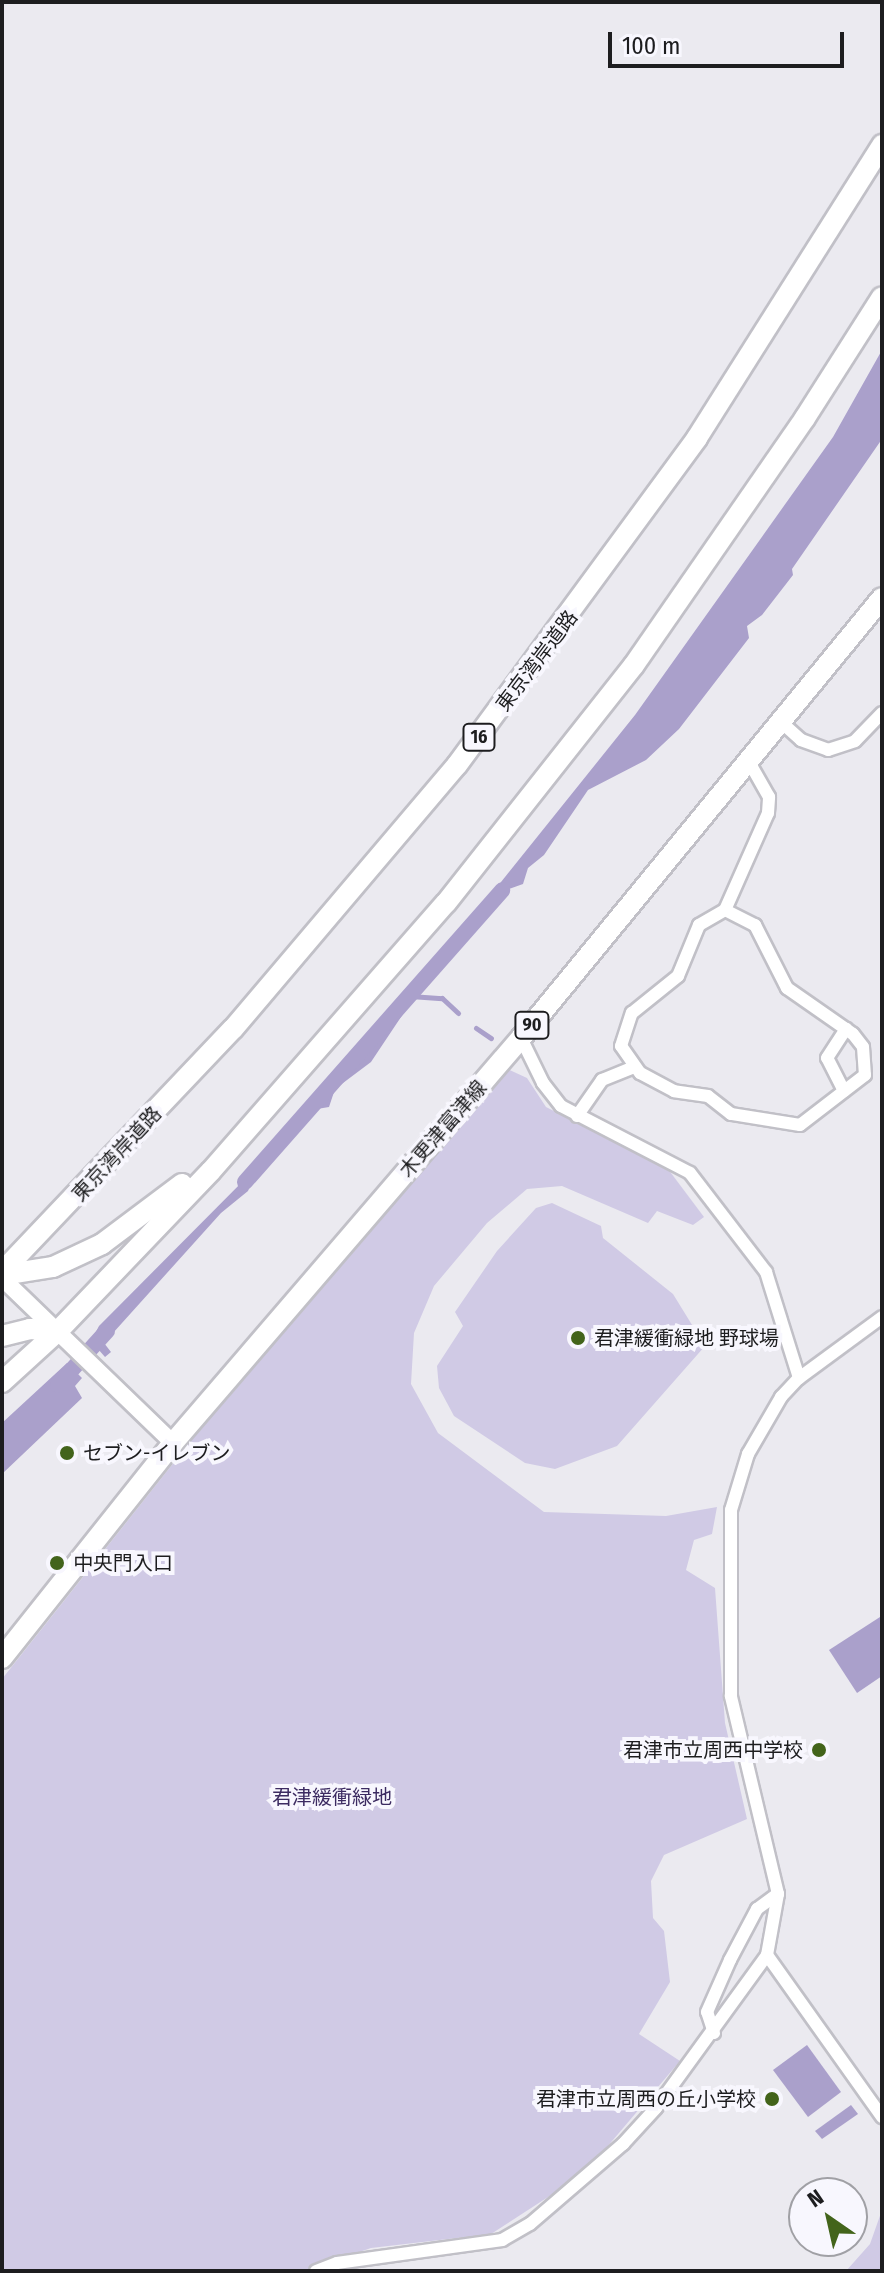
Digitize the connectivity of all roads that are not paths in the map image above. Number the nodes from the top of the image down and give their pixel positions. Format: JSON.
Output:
{"nodes":[{"id":1,"x":882,"y":145,"type":"edge"},
{"id":2,"x":882,"y":297,"type":"edge"},
{"id":3,"x":882,"y":598,"type":"edge"},
{"id":4,"x":882,"y":713,"type":"edge"},
{"id":5,"x":780,"y":721,"type":"junction"},
{"id":6,"x":748,"y":760,"type":"junction"},
{"id":7,"x":725,"y":910,"type":"junction"},
{"id":8,"x":846,"y":1029,"type":"junction"},
{"id":9,"x":521,"y":1038,"type":"junction"},
{"id":10,"x":309,"y":1063,"type":"junction"},
{"id":11,"x":635,"y":1067,"type":"junction"},
{"id":12,"x":844,"y":1091,"type":"junction"},
{"id":13,"x":577,"y":1116,"type":"junction"},
{"id":14,"x":2,"y":1275,"type":"edge"},
{"id":15,"x":882,"y":1317,"type":"edge"},
{"id":16,"x":58,"y":1331,"type":"junction"},
{"id":17,"x":2,"y":1336,"type":"edge"},
{"id":18,"x":799,"y":1378,"type":"junction"},
{"id":19,"x":2,"y":1382,"type":"edge"},
{"id":20,"x":173,"y":1443,"type":"junction"},
{"id":21,"x":2,"y":1658,"type":"edge"},
{"id":22,"x":778,"y":1894,"type":"junction"},
{"id":23,"x":767,"y":1955,"type":"junction"},
{"id":24,"x":714,"y":2033,"type":"junction"},
{"id":25,"x":882,"y":2117,"type":"edge"},
{"id":26,"x":316,"y":2271,"type":"edge"}],
"edges":[{"from":1,"to":14,"type":"main road","name":"東京湾岸道路","number":"16"},
{"from":2,"to":10,"type":"main road"},
{"from":3,"to":5,"type":"main road","name":"木更津富津線","number":"90"},
{"from":4,"to":5,"type":"street"},
{"from":5,"to":6,"type":"main road","name":"木更津富津線","number":"90"},
{"from":6,"to":7,"type":"street"},
{"from":6,"to":9,"type":"main road","name":"木更津富津線","number":"90"},
{"from":7,"to":8,"type":"street"},
{"from":7,"to":11,"type":"street"},
{"from":8,"to":12,"type":"street"},
{"from":8,"to":12,"type":"street"},
{"from":9,"to":13,"type":"street"},
{"from":9,"to":20,"type":"main road","name":"木更津富津線","number":"90"},
{"from":10,"to":14,"type":"main road"},
{"from":10,"to":16,"type":"main road"},
{"from":11,"to":12,"type":"street"},
{"from":11,"to":13,"type":"street"},
{"from":13,"to":18,"type":"street"},
{"from":14,"to":16,"type":"street"},
{"from":15,"to":18,"type":"street"},
{"from":16,"to":17,"type":"main road"},
{"from":16,"to":19,"type":"main road"},
{"from":16,"to":20,"type":"street"},
{"from":18,"to":22,"type":"street"},
{"from":20,"to":21,"type":"main road","name":"木更津富津線","number":"90"},
{"from":22,"to":23,"type":"street"},
{"from":22,"to":24,"type":"street"},
{"from":23,"to":24,"type":"street"},
{"from":23,"to":25,"type":"street"},
{"from":24,"to":26,"type":"street"}]}
